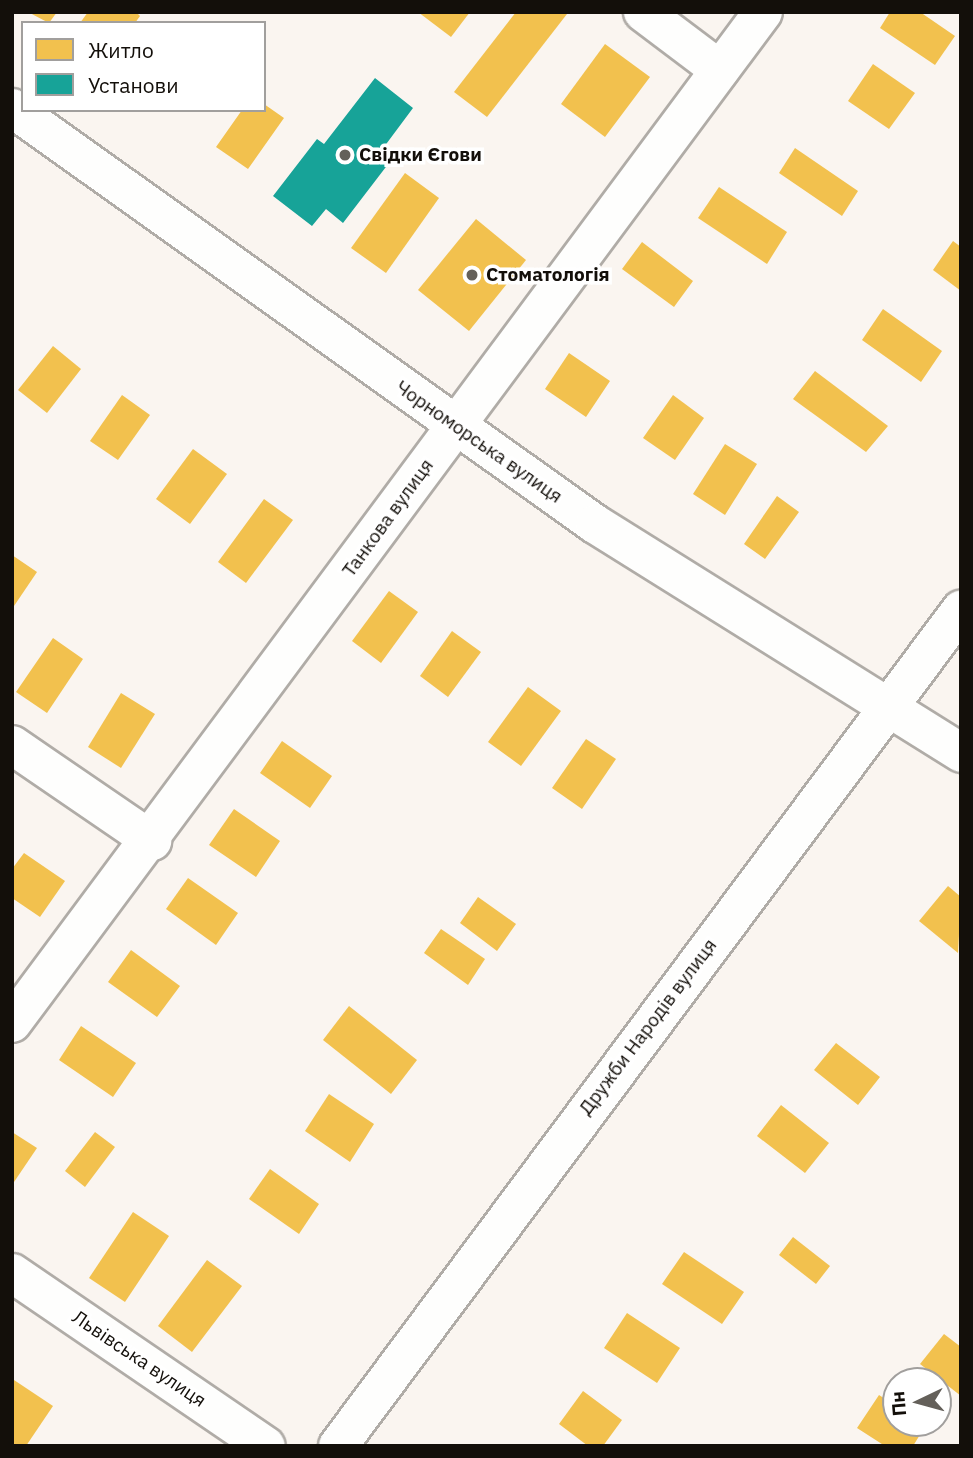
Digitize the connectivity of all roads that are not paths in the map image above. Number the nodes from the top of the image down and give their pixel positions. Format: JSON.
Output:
{"nodes":[{"id":1,"x":643,"y":12,"type":"edge"},
{"id":2,"x":763,"y":12,"type":"edge"},
{"id":3,"x":720,"y":69,"type":"junction"},
{"id":4,"x":12,"y":108,"type":"edge"},
{"id":5,"x":455,"y":425,"type":"junction"},
{"id":6,"x":961,"y":610,"type":"edge"},
{"id":7,"x":888,"y":707,"type":"junction"},
{"id":8,"x":12,"y":744,"type":"edge"},
{"id":9,"x":961,"y":753,"type":"edge"},
{"id":10,"x":152,"y":841,"type":"junction"},
{"id":11,"x":12,"y":1023,"type":"edge"},
{"id":12,"x":12,"y":1272,"type":"edge"},
{"id":13,"x":266,"y":1446,"type":"edge"},
{"id":14,"x":338,"y":1446,"type":"edge"}],
"edges":[{"from":1,"to":3,"type":"street"},
{"from":2,"to":3,"type":"street","name":"Танкова вулиця"},
{"from":3,"to":5,"type":"street","name":"Танкова вулиця"},
{"from":4,"to":5,"type":"street","name":"Чорноморська вулиця"},
{"from":5,"to":7,"type":"street","name":"Чорноморська вулиця"},
{"from":5,"to":10,"type":"street","name":"Танкова вулиця"},
{"from":6,"to":7,"type":"street","name":"Дружби Народів вулиця"},
{"from":7,"to":9,"type":"street","name":"Чорноморська вулиця"},
{"from":7,"to":14,"type":"street","name":"Дружби Народів вулиця"},
{"from":8,"to":10,"type":"street"},
{"from":10,"to":11,"type":"street","name":"Танкова вулиця"},
{"from":12,"to":13,"type":"street","name":"Львівська вулиця"}]}
